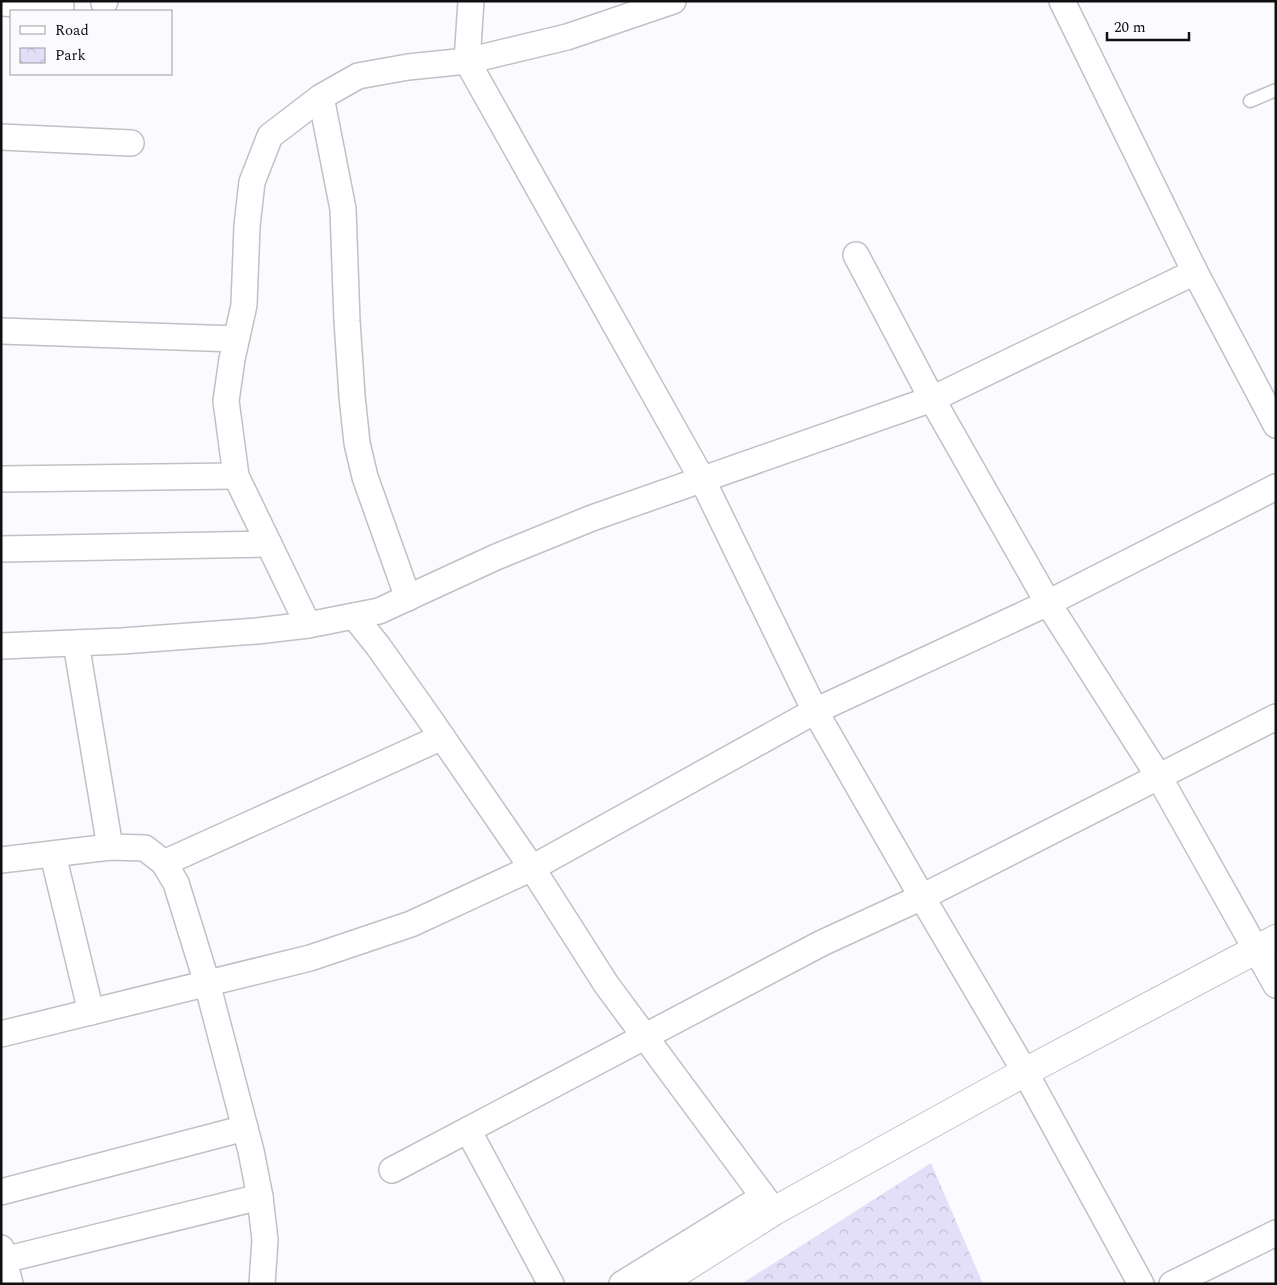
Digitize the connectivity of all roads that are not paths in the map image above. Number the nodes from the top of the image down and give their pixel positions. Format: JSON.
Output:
{"nodes":[{"id":1,"x":471,"y":1,"type":"edge"},
{"id":2,"x":673,"y":1,"type":"edge"},
{"id":3,"x":1062,"y":1,"type":"edge"},
{"id":4,"x":1,"y":3,"type":"edge"},
{"id":5,"x":61,"y":6,"type":"dead end"},
{"id":6,"x":467,"y":61,"type":"junction"},
{"id":7,"x":1276,"y":90,"type":"edge"},
{"id":8,"x":321,"y":96,"type":"junction"},
{"id":9,"x":1250,"y":101,"type":"dead end"},
{"id":10,"x":1,"y":137,"type":"edge"},
{"id":11,"x":131,"y":143,"type":"dead end"},
{"id":12,"x":856,"y":255,"type":"dead end"},
{"id":13,"x":1195,"y":272,"type":"junction"},
{"id":14,"x":1,"y":331,"type":"edge"},
{"id":15,"x":236,"y":339,"type":"junction"},
{"id":16,"x":932,"y":399,"type":"junction"},
{"id":17,"x":1276,"y":425,"type":"edge"},
{"id":18,"x":236,"y":476,"type":"junction"},
{"id":19,"x":1,"y":479,"type":"edge"},
{"id":20,"x":702,"y":479,"type":"junction"},
{"id":21,"x":1276,"y":487,"type":"edge"},
{"id":22,"x":269,"y":544,"type":"junction"},
{"id":23,"x":1,"y":549,"type":"edge"},
{"id":24,"x":408,"y":598,"type":"junction"},
{"id":25,"x":1048,"y":603,"type":"junction"},
{"id":26,"x":354,"y":616,"type":"junction"},
{"id":27,"x":308,"y":625,"type":"junction"},
{"id":28,"x":76,"y":643,"type":"junction"},
{"id":29,"x":1,"y":646,"type":"edge"},
{"id":30,"x":816,"y":711,"type":"junction"},
{"id":31,"x":1276,"y":718,"type":"edge"},
{"id":32,"x":442,"y":737,"type":"junction"},
{"id":33,"x":1159,"y":777,"type":"junction"},
{"id":34,"x":110,"y":847,"type":"junction"},
{"id":35,"x":53,"y":855,"type":"junction"},
{"id":36,"x":1,"y":860,"type":"edge"},
{"id":37,"x":164,"y":863,"type":"junction"},
{"id":38,"x":532,"y":868,"type":"junction"},
{"id":39,"x":922,"y":897,"type":"junction"},
{"id":40,"x":1266,"y":944,"type":"edge"},
{"id":41,"x":207,"y":983,"type":"junction"},
{"id":42,"x":1276,"y":985,"type":"edge"},
{"id":43,"x":91,"y":1012,"type":"junction"},
{"id":44,"x":1,"y":1034,"type":"edge"},
{"id":45,"x":645,"y":1038,"type":"junction"},
{"id":46,"x":1025,"y":1072,"type":"junction"},
{"id":47,"x":245,"y":1128,"type":"junction"},
{"id":48,"x":468,"y":1130,"type":"junction"},
{"id":49,"x":392,"y":1170,"type":"dead end"},
{"id":50,"x":1,"y":1192,"type":"edge"},
{"id":51,"x":260,"y":1197,"type":"junction"},
{"id":52,"x":768,"y":1204,"type":"junction"},
{"id":53,"x":1276,"y":1233,"type":"edge"},
{"id":54,"x":3,"y":1254,"type":"edge"},
{"id":55,"x":10,"y":1284,"type":"edge"},
{"id":56,"x":262,"y":1284,"type":"edge"},
{"id":57,"x":551,"y":1284,"type":"edge"},
{"id":58,"x":622,"y":1284,"type":"edge"},
{"id":59,"x":659,"y":1284,"type":"edge"},
{"id":60,"x":1141,"y":1284,"type":"edge"},
{"id":61,"x":1172,"y":1284,"type":"edge"}],
"edges":[{"from":1,"to":6,"type":"street"},
{"from":2,"to":6,"type":"street"},
{"from":3,"to":13,"type":"street"},
{"from":4,"to":5,"type":"street"},
{"from":6,"to":8,"type":"street"},
{"from":6,"to":20,"type":"street"},
{"from":7,"to":9,"type":"lane"},
{"from":8,"to":15,"type":"street"},
{"from":8,"to":24,"type":"street"},
{"from":10,"to":11,"type":"street"},
{"from":12,"to":16,"type":"street"},
{"from":13,"to":16,"type":"street"},
{"from":13,"to":17,"type":"street"},
{"from":14,"to":15,"type":"street"},
{"from":15,"to":18,"type":"street"},
{"from":16,"to":20,"type":"street"},
{"from":16,"to":25,"type":"street"},
{"from":18,"to":19,"type":"street"},
{"from":18,"to":22,"type":"street"},
{"from":20,"to":24,"type":"street"},
{"from":20,"to":30,"type":"street"},
{"from":21,"to":25,"type":"street"},
{"from":22,"to":23,"type":"street"},
{"from":22,"to":27,"type":"street"},
{"from":24,"to":26,"type":"street"},
{"from":25,"to":30,"type":"street"},
{"from":25,"to":33,"type":"street"},
{"from":26,"to":27,"type":"street"},
{"from":26,"to":32,"type":"street"},
{"from":27,"to":28,"type":"street"},
{"from":28,"to":29,"type":"street"},
{"from":28,"to":34,"type":"street"},
{"from":30,"to":38,"type":"street"},
{"from":30,"to":39,"type":"street"},
{"from":31,"to":33,"type":"street"},
{"from":32,"to":37,"type":"street"},
{"from":32,"to":38,"type":"street"},
{"from":33,"to":39,"type":"street"},
{"from":33,"to":40,"type":"street"},
{"from":34,"to":35,"type":"street"},
{"from":34,"to":37,"type":"street"},
{"from":35,"to":36,"type":"street"},
{"from":35,"to":43,"type":"street"},
{"from":37,"to":41,"type":"street"},
{"from":38,"to":41,"type":"street"},
{"from":38,"to":45,"type":"street"},
{"from":39,"to":45,"type":"street"},
{"from":39,"to":46,"type":"street"},
{"from":40,"to":42,"type":"street"},
{"from":40,"to":46,"type":"main road"},
{"from":41,"to":43,"type":"street"},
{"from":41,"to":47,"type":"street"},
{"from":43,"to":44,"type":"street"},
{"from":45,"to":48,"type":"street"},
{"from":45,"to":52,"type":"street"},
{"from":46,"to":52,"type":"main road"},
{"from":46,"to":60,"type":"street"},
{"from":47,"to":50,"type":"street"},
{"from":47,"to":51,"type":"street"},
{"from":48,"to":49,"type":"street"},
{"from":48,"to":57,"type":"street"},
{"from":51,"to":54,"type":"street"},
{"from":51,"to":56,"type":"street"},
{"from":52,"to":58,"type":"street"},
{"from":52,"to":59,"type":"main road"},
{"from":53,"to":61,"type":"street"},
{"from":54,"to":55,"type":"street"}]}
